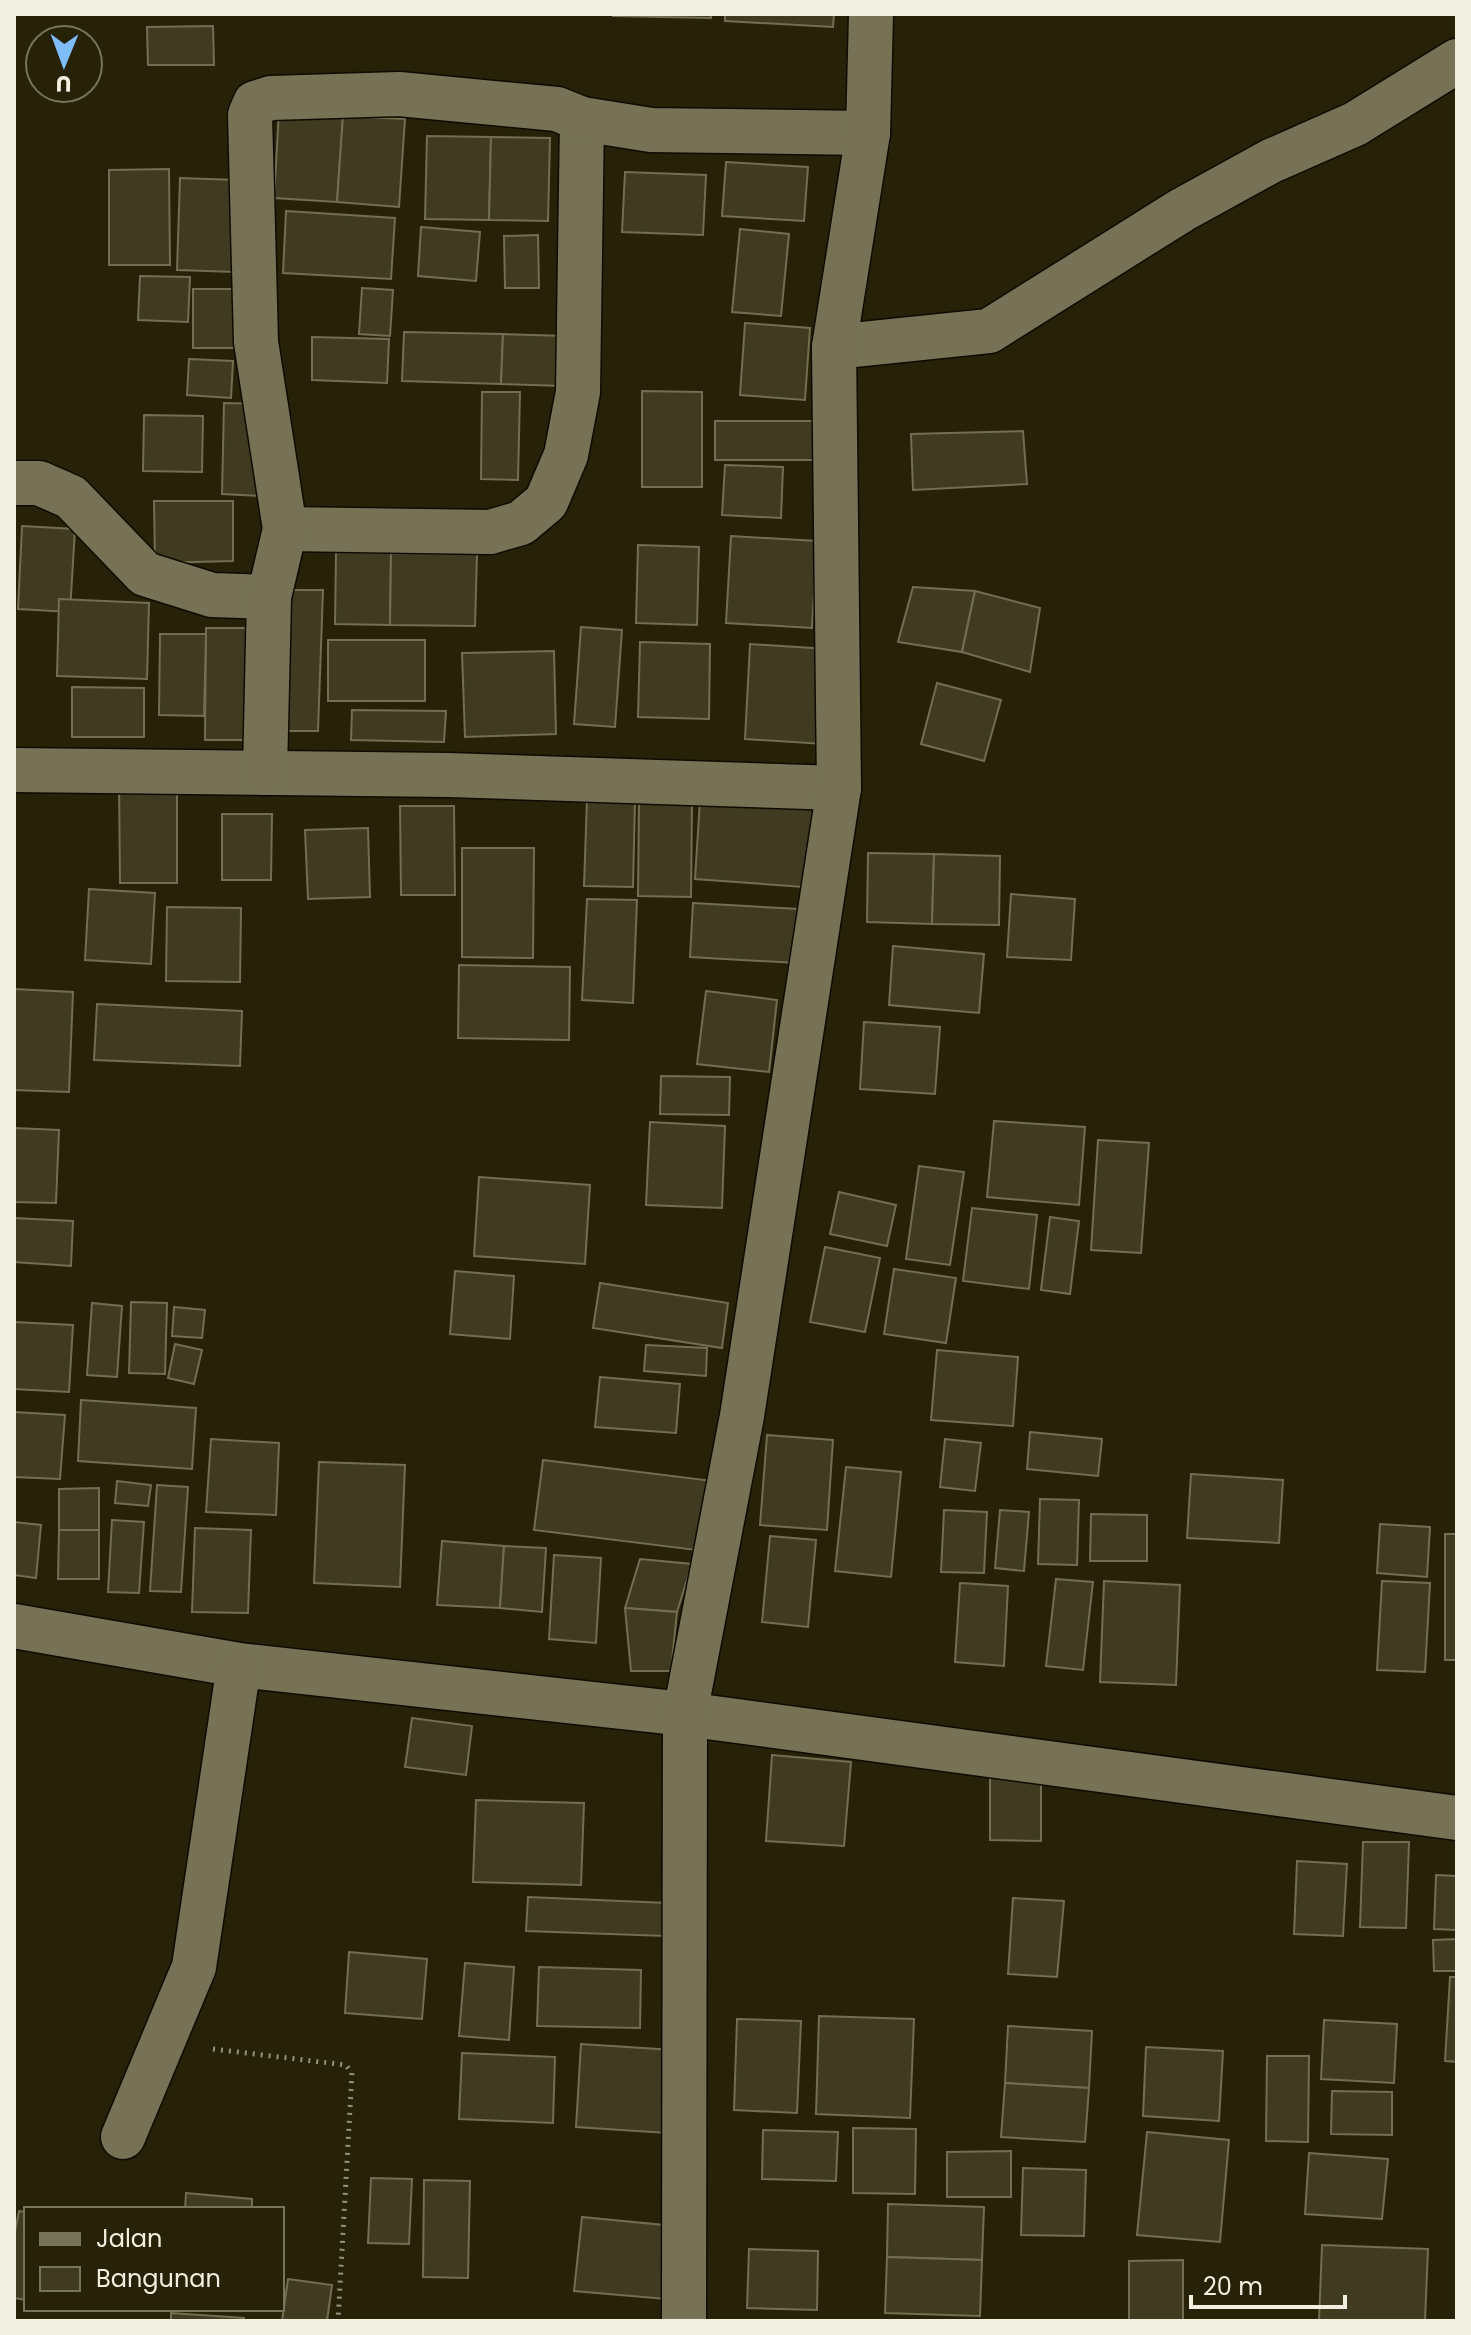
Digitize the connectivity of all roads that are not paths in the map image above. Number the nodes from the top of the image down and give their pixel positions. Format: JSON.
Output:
{"nodes":[{"id":1,"x":871,"y":14,"type":"edge"},
{"id":2,"x":1457,"y":61,"type":"edge"},
{"id":3,"x":582,"y":119,"type":"junction"},
{"id":4,"x":868,"y":133,"type":"junction"},
{"id":5,"x":834,"y":347,"type":"junction"},
{"id":6,"x":14,"y":483,"type":"edge"},
{"id":7,"x":285,"y":529,"type":"junction"},
{"id":8,"x":269,"y":597,"type":"junction"},
{"id":9,"x":14,"y":770,"type":"edge"},
{"id":10,"x":265,"y":773,"type":"junction"},
{"id":11,"x":839,"y":788,"type":"junction"},
{"id":12,"x":14,"y":1626,"type":"edge"},
{"id":13,"x":239,"y":1665,"type":"junction"},
{"id":14,"x":685,"y":1714,"type":"junction"},
{"id":15,"x":1457,"y":1818,"type":"edge"},
{"id":16,"x":123,"y":2137,"type":"dead end"},
{"id":17,"x":684,"y":2321,"type":"edge"}],
"edges":[{"from":1,"to":4,"type":"street"},
{"from":2,"to":5,"type":"street"},
{"from":3,"to":4,"type":"street"},
{"from":3,"to":7,"type":"street"},
{"from":3,"to":7,"type":"street"},
{"from":4,"to":5,"type":"street"},
{"from":5,"to":11,"type":"street"},
{"from":6,"to":8,"type":"street"},
{"from":7,"to":8,"type":"street"},
{"from":8,"to":10,"type":"street"},
{"from":9,"to":10,"type":"street"},
{"from":10,"to":11,"type":"street"},
{"from":11,"to":14,"type":"street"},
{"from":12,"to":13,"type":"street"},
{"from":13,"to":14,"type":"street"},
{"from":13,"to":16,"type":"street"},
{"from":14,"to":15,"type":"street"},
{"from":14,"to":17,"type":"street"}]}
